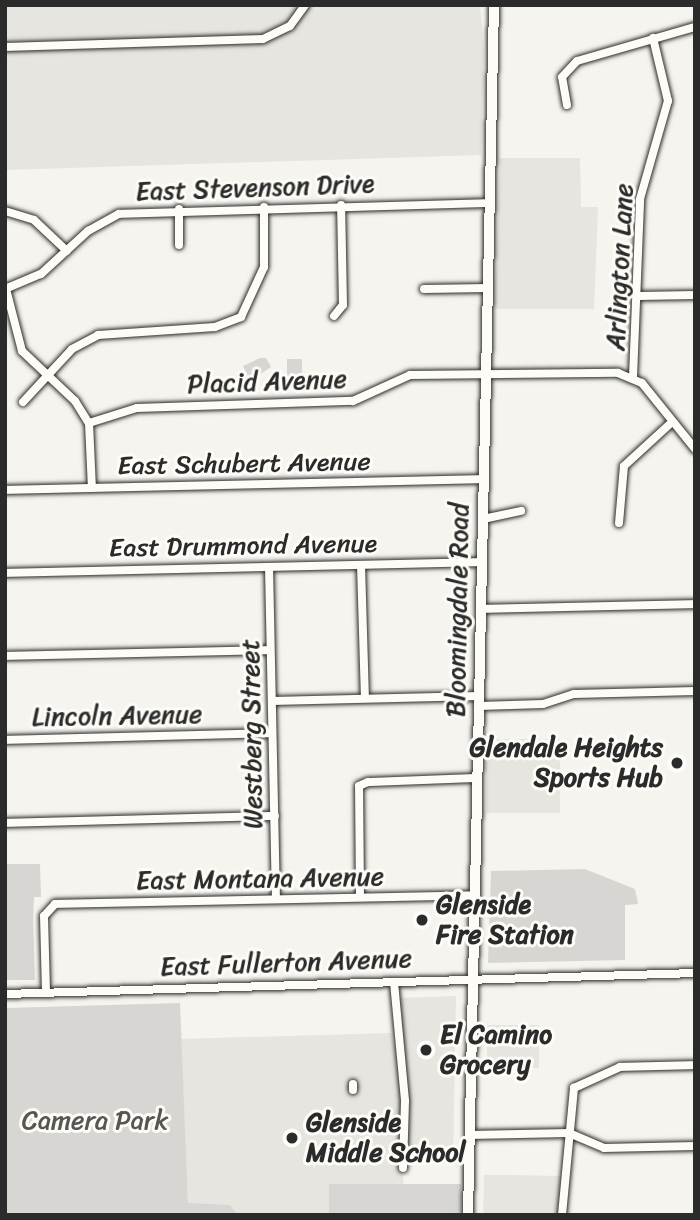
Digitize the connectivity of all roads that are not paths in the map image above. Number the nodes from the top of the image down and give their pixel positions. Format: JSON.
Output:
{"nodes":[{"id":1,"x":305,"y":5,"type":"edge"},
{"id":2,"x":494,"y":5,"type":"edge"},
{"id":3,"x":695,"y":27,"type":"edge"},
{"id":4,"x":653,"y":38,"type":"junction"},
{"id":5,"x":5,"y":47,"type":"edge"},
{"id":6,"x":567,"y":105,"type":"dead end"},
{"id":7,"x":490,"y":203,"type":"junction"},
{"id":8,"x":341,"y":205,"type":"junction"},
{"id":9,"x":264,"y":207,"type":"junction"},
{"id":10,"x":179,"y":209,"type":"junction"},
{"id":11,"x":5,"y":211,"type":"edge"},
{"id":12,"x":179,"y":244,"type":"dead end"},
{"id":13,"x":67,"y":251,"type":"junction"},
{"id":14,"x":488,"y":288,"type":"junction"},
{"id":15,"x":6,"y":289,"type":"edge"},
{"id":16,"x":424,"y":289,"type":"dead end"},
{"id":17,"x":639,"y":296,"type":"junction"},
{"id":18,"x":695,"y":296,"type":"edge"},
{"id":19,"x":334,"y":316,"type":"dead end"},
{"id":20,"x":486,"y":374,"type":"junction"},
{"id":21,"x":48,"y":376,"type":"junction"},
{"id":22,"x":633,"y":377,"type":"junction"},
{"id":23,"x":23,"y":402,"type":"dead end"},
{"id":24,"x":672,"y":422,"type":"junction"},
{"id":25,"x":89,"y":423,"type":"junction"},
{"id":26,"x":695,"y":449,"type":"edge"},
{"id":27,"x":484,"y":479,"type":"junction"},
{"id":28,"x":92,"y":488,"type":"junction"},
{"id":29,"x":5,"y":490,"type":"edge"},
{"id":30,"x":521,"y":511,"type":"dead end"},
{"id":31,"x":483,"y":519,"type":"junction"},
{"id":32,"x":619,"y":523,"type":"dead end"},
{"id":33,"x":482,"y":562,"type":"junction"},
{"id":34,"x":361,"y":565,"type":"junction"},
{"id":35,"x":269,"y":567,"type":"junction"},
{"id":36,"x":5,"y":573,"type":"edge"},
{"id":37,"x":695,"y":604,"type":"edge"},
{"id":38,"x":481,"y":609,"type":"junction"},
{"id":39,"x":270,"y":650,"type":"junction"},
{"id":40,"x":5,"y":656,"type":"edge"},
{"id":41,"x":695,"y":691,"type":"edge"},
{"id":42,"x":365,"y":698,"type":"junction"},
{"id":43,"x":272,"y":701,"type":"junction"},
{"id":44,"x":479,"y":701,"type":"junction"},
{"id":45,"x":272,"y":733,"type":"junction"},
{"id":46,"x":5,"y":740,"type":"edge"},
{"id":47,"x":477,"y":778,"type":"junction"},
{"id":48,"x":275,"y":816,"type":"junction"},
{"id":49,"x":5,"y":823,"type":"edge"},
{"id":50,"x":474,"y":895,"type":"junction"},
{"id":51,"x":360,"y":897,"type":"junction"},
{"id":52,"x":276,"y":899,"type":"junction"},
{"id":53,"x":695,"y":973,"type":"edge"},
{"id":54,"x":473,"y":978,"type":"junction"},
{"id":55,"x":394,"y":982,"type":"junction"},
{"id":56,"x":46,"y":992,"type":"junction"},
{"id":57,"x":5,"y":994,"type":"edge"},
{"id":58,"x":695,"y":1065,"type":"edge"},
{"id":59,"x":569,"y":1133,"type":"junction"},
{"id":60,"x":469,"y":1135,"type":"junction"},
{"id":61,"x":695,"y":1146,"type":"edge"},
{"id":62,"x":403,"y":1168,"type":"dead end"},
{"id":63,"x":468,"y":1215,"type":"edge"},
{"id":64,"x":562,"y":1215,"type":"edge"}],
"edges":[{"from":1,"to":5,"type":"street"},
{"from":2,"to":7,"type":"main road","name":"Bloomingdale Road"},
{"from":3,"to":4,"type":"street"},
{"from":4,"to":6,"type":"street"},
{"from":4,"to":17,"type":"street","name":"Arlington Lane"},
{"from":7,"to":8,"type":"street","name":"East Stevenson Drive"},
{"from":7,"to":14,"type":"main road","name":"Bloomingdale Road"},
{"from":8,"to":9,"type":"street","name":"East Stevenson Drive"},
{"from":8,"to":19,"type":"street"},
{"from":9,"to":10,"type":"street","name":"East Stevenson Drive"},
{"from":9,"to":21,"type":"street"},
{"from":10,"to":12,"type":"street"},
{"from":10,"to":13,"type":"street","name":"East Stevenson Drive"},
{"from":11,"to":13,"type":"street"},
{"from":13,"to":15,"type":"street","name":"East Stevenson Drive"},
{"from":14,"to":16,"type":"street"},
{"from":14,"to":20,"type":"main road","name":"Bloomingdale Road"},
{"from":15,"to":21,"type":"street"},
{"from":17,"to":18,"type":"street"},
{"from":17,"to":22,"type":"street","name":"Arlington Lane"},
{"from":20,"to":22,"type":"street","name":"Placid Avenue"},
{"from":20,"to":25,"type":"street","name":"Placid Avenue"},
{"from":20,"to":27,"type":"main road","name":"Bloomingdale Road"},
{"from":21,"to":23,"type":"street"},
{"from":21,"to":25,"type":"street"},
{"from":22,"to":24,"type":"street"},
{"from":24,"to":26,"type":"street"},
{"from":24,"to":32,"type":"street"},
{"from":25,"to":28,"type":"street"},
{"from":27,"to":28,"type":"street","name":"East Schubert Avenue"},
{"from":27,"to":31,"type":"main road","name":"Bloomingdale Road"},
{"from":28,"to":29,"type":"street","name":"East Schubert Avenue"},
{"from":30,"to":31,"type":"street"},
{"from":31,"to":33,"type":"main road","name":"Bloomingdale Road"},
{"from":33,"to":34,"type":"street","name":"East Drummond Avenue"},
{"from":33,"to":38,"type":"main road","name":"Bloomingdale Road"},
{"from":34,"to":35,"type":"street","name":"East Drummond Avenue"},
{"from":34,"to":42,"type":"street"},
{"from":35,"to":36,"type":"street","name":"East Drummond Avenue"},
{"from":35,"to":39,"type":"street","name":"Westberg Street"},
{"from":37,"to":38,"type":"street"},
{"from":38,"to":44,"type":"main road","name":"Bloomingdale Road"},
{"from":39,"to":40,"type":"street"},
{"from":39,"to":43,"type":"street","name":"Westberg Street"},
{"from":41,"to":44,"type":"street"},
{"from":42,"to":43,"type":"street"},
{"from":42,"to":44,"type":"street"},
{"from":43,"to":45,"type":"street","name":"Westberg Street"},
{"from":44,"to":47,"type":"main road","name":"Bloomingdale Road"},
{"from":45,"to":46,"type":"street","name":"Lincoln Avenue"},
{"from":45,"to":48,"type":"street","name":"Westberg Street"},
{"from":47,"to":50,"type":"main road","name":"Bloomingdale Road"},
{"from":47,"to":51,"type":"street"},
{"from":48,"to":49,"type":"street"},
{"from":48,"to":52,"type":"street","name":"Westberg Street"},
{"from":50,"to":51,"type":"street","name":"East Montana Avenue"},
{"from":50,"to":54,"type":"main road","name":"Bloomingdale Road"},
{"from":51,"to":52,"type":"street","name":"East Montana Avenue"},
{"from":52,"to":56,"type":"street","name":"East Montana Avenue"},
{"from":53,"to":54,"type":"street","name":"East Fullerton Avenue"},
{"from":54,"to":55,"type":"street","name":"East Fullerton Avenue"},
{"from":54,"to":60,"type":"main road","name":"Bloomingdale Road"},
{"from":55,"to":56,"type":"street","name":"East Fullerton Avenue"},
{"from":55,"to":62,"type":"street"},
{"from":56,"to":57,"type":"street","name":"East Fullerton Avenue"},
{"from":58,"to":59,"type":"street"},
{"from":59,"to":60,"type":"street"},
{"from":59,"to":61,"type":"street"},
{"from":59,"to":64,"type":"street"},
{"from":60,"to":63,"type":"main road","name":"Bloomingdale Road"}]}
